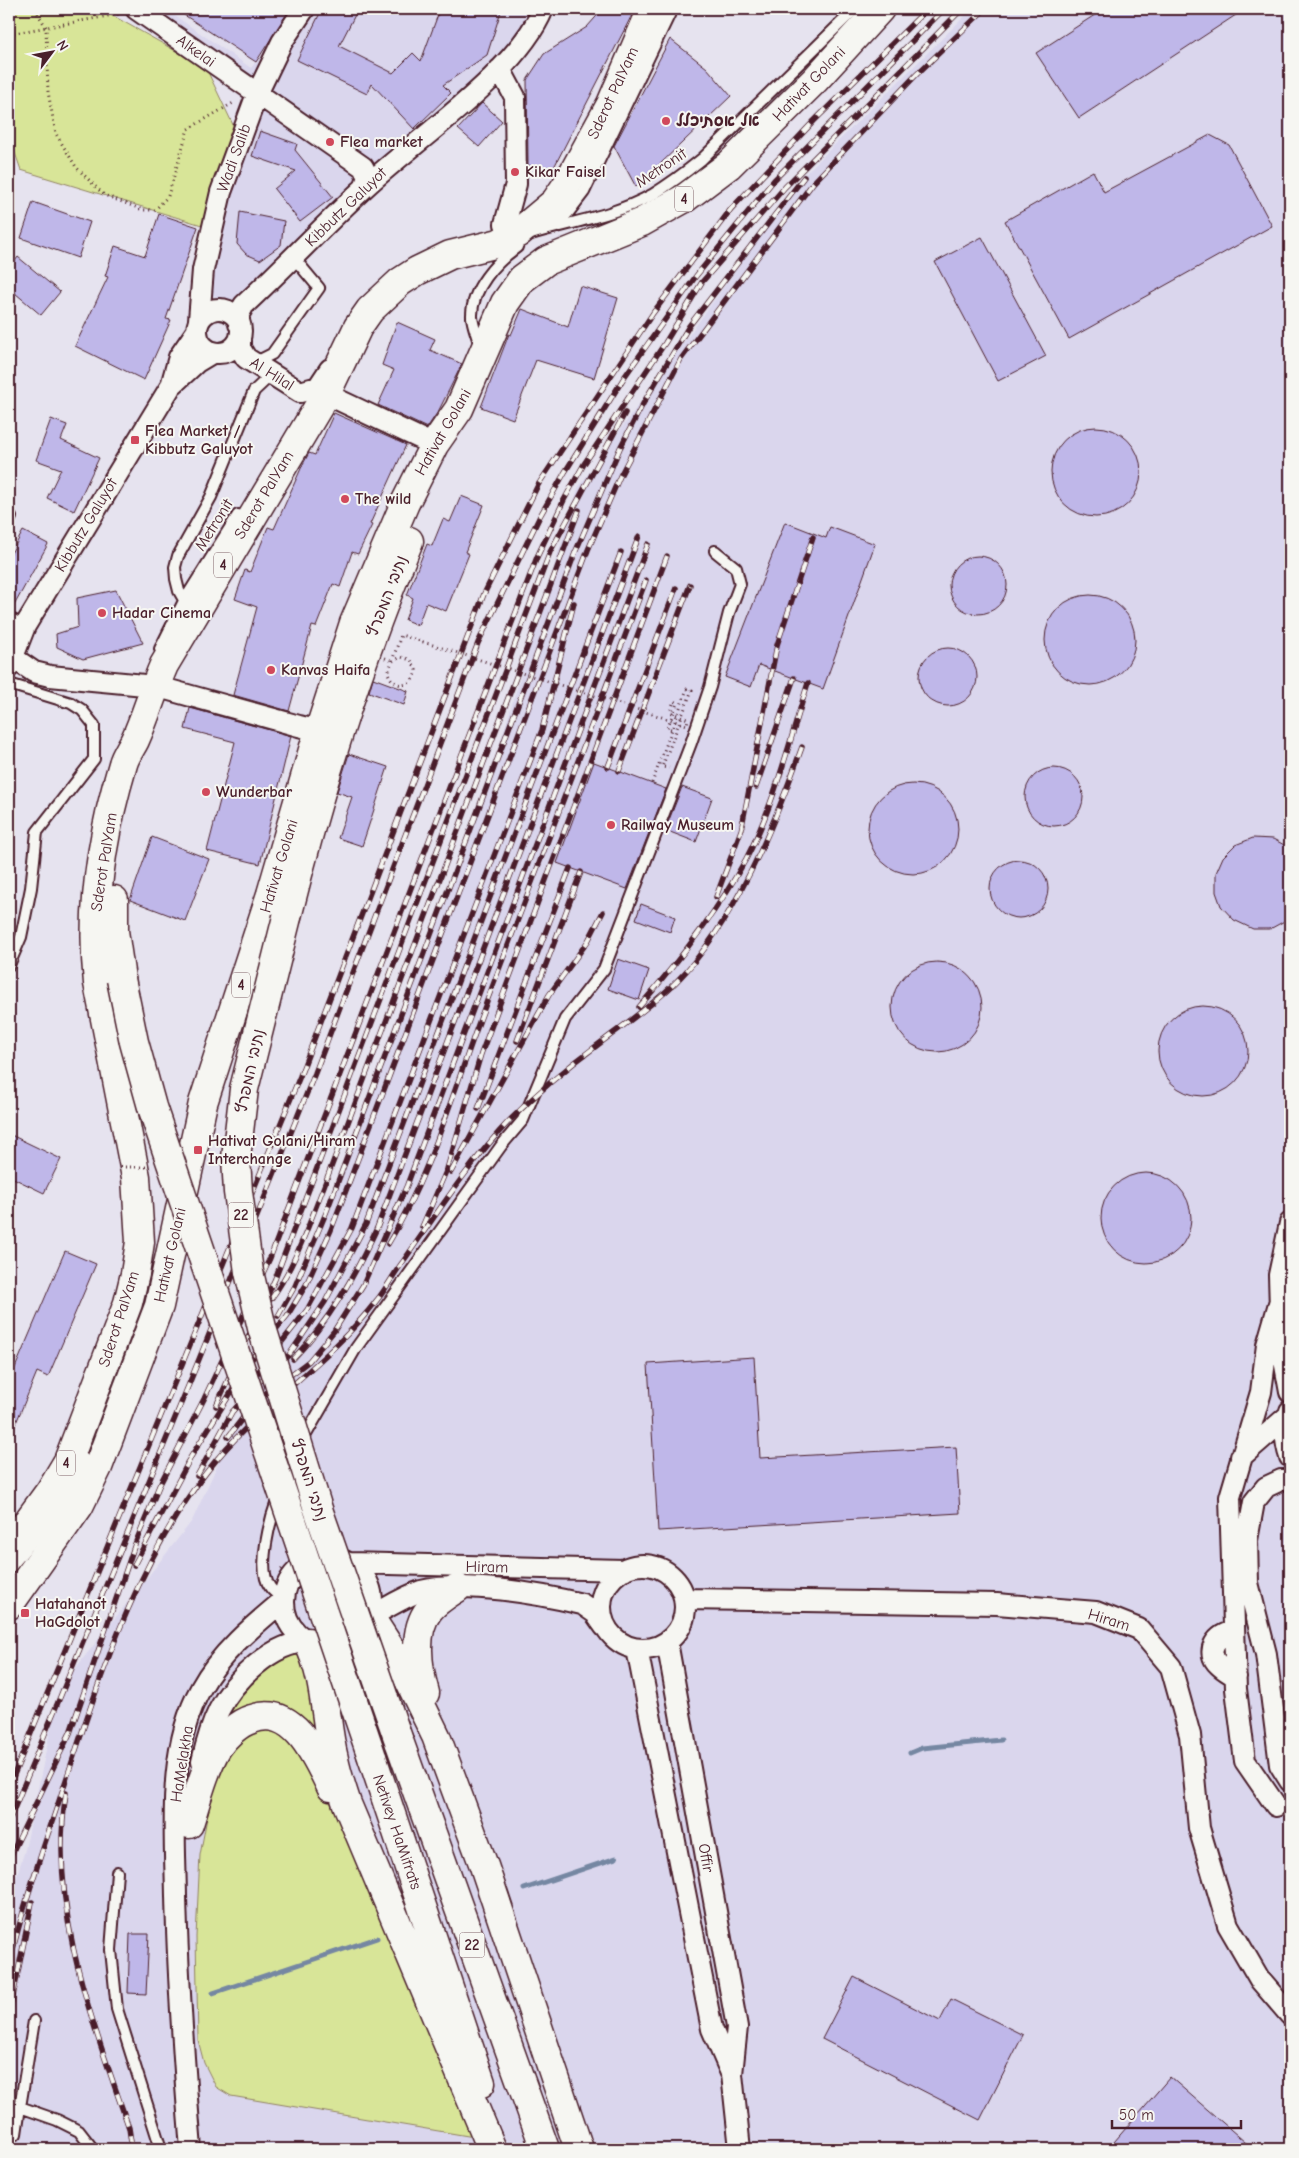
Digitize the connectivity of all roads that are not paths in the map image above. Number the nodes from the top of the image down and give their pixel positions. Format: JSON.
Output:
{"nodes":[{"id":1,"x":304,"y":9,"type":"edge"},
{"id":2,"x":543,"y":9,"type":"edge"},
{"id":3,"x":652,"y":9,"type":"edge"},
{"id":4,"x":672,"y":9,"type":"edge"},
{"id":5,"x":855,"y":9,"type":"edge"},
{"id":6,"x":880,"y":9,"type":"edge"},
{"id":7,"x":137,"y":10,"type":"edge"},
{"id":8,"x":500,"y":69,"type":"junction"},
{"id":9,"x":250,"y":96,"type":"junction"},
{"id":10,"x":364,"y":188,"type":"junction"},
{"id":11,"x":546,"y":229,"type":"junction"},
{"id":12,"x":502,"y":234,"type":"junction"},
{"id":13,"x":294,"y":258,"type":"junction"},
{"id":14,"x":198,"y":326,"type":"junction"},
{"id":15,"x":240,"y":331,"type":"junction"},
{"id":16,"x":212,"y":352,"type":"junction"},
{"id":17,"x":246,"y":358,"type":"junction"},
{"id":18,"x":481,"y":361,"type":"junction"},
{"id":19,"x":272,"y":374,"type":"junction"},
{"id":20,"x":171,"y":386,"type":"junction"},
{"id":21,"x":317,"y":395,"type":"junction"},
{"id":22,"x":460,"y":410,"type":"junction"},
{"id":23,"x":434,"y":445,"type":"junction"},
{"id":24,"x":246,"y":502,"type":"dead end"},
{"id":25,"x":715,"y":551,"type":"dead end"},
{"id":26,"x":189,"y":608,"type":"junction"},
{"id":27,"x":17,"y":622,"type":"edge"},
{"id":28,"x":10,"y":662,"type":"edge"},
{"id":29,"x":9,"y":684,"type":"edge"},
{"id":30,"x":154,"y":686,"type":"junction"},
{"id":31,"x":322,"y":724,"type":"junction"},
{"id":32,"x":135,"y":740,"type":"junction"},
{"id":33,"x":9,"y":965,"type":"edge"},
{"id":34,"x":1290,"y":1224,"type":"edge"},
{"id":35,"x":1280,"y":1300,"type":"junction"},
{"id":36,"x":1290,"y":1322,"type":"edge"},
{"id":37,"x":1290,"y":1392,"type":"edge"},
{"id":38,"x":92,"y":1398,"type":"junction"},
{"id":39,"x":1290,"y":1413,"type":"edge"},
{"id":40,"x":1290,"y":1457,"type":"edge"},
{"id":41,"x":1241,"y":1458,"type":"junction"},
{"id":42,"x":1290,"y":1480,"type":"edge"},
{"id":43,"x":9,"y":1546,"type":"edge"},
{"id":44,"x":350,"y":1564,"type":"junction"},
{"id":45,"x":38,"y":1565,"type":"junction"},
{"id":46,"x":9,"y":1569,"type":"edge"},
{"id":47,"x":624,"y":1570,"type":"junction"},
{"id":48,"x":456,"y":1588,"type":"junction"},
{"id":49,"x":685,"y":1599,"type":"junction"},
{"id":50,"x":284,"y":1600,"type":"junction"},
{"id":51,"x":9,"y":1605,"type":"edge"},
{"id":52,"x":9,"y":1618,"type":"edge"},
{"id":53,"x":370,"y":1618,"type":"junction"},
{"id":54,"x":607,"y":1630,"type":"junction"},
{"id":55,"x":308,"y":1642,"type":"junction"},
{"id":56,"x":667,"y":1642,"type":"junction"},
{"id":57,"x":637,"y":1649,"type":"junction"},
{"id":58,"x":436,"y":1736,"type":"junction"},
{"id":59,"x":399,"y":1741,"type":"joint"},
{"id":60,"x":1290,"y":1781,"type":"edge"},
{"id":61,"x":1276,"y":1806,"type":"dead end"},
{"id":62,"x":189,"y":1824,"type":"junction"},
{"id":63,"x":117,"y":1872,"type":"dead end"},
{"id":64,"x":376,"y":1878,"type":"junction"},
{"id":65,"x":179,"y":1994,"type":"junction"},
{"id":66,"x":1290,"y":2015,"type":"edge"},
{"id":67,"x":34,"y":2021,"type":"dead end"},
{"id":68,"x":732,"y":2074,"type":"junction"},
{"id":69,"x":20,"y":2107,"type":"junction"},
{"id":70,"x":16,"y":2134,"type":"dead end"},
{"id":71,"x":93,"y":2149,"type":"edge"},
{"id":72,"x":161,"y":2149,"type":"edge"},
{"id":73,"x":191,"y":2149,"type":"edge"},
{"id":74,"x":492,"y":2149,"type":"edge"},
{"id":75,"x":503,"y":2149,"type":"edge"},
{"id":76,"x":545,"y":2149,"type":"edge"},
{"id":77,"x":579,"y":2149,"type":"edge"},
{"id":78,"x":740,"y":2149,"type":"edge"}],
"edges":[{"from":1,"to":9,"type":"street","name":"Wadi Salib"},
{"from":2,"to":8,"type":"street","name":"Kibbutz Galuyot"},
{"from":3,"to":12,"type":"highway","name":"Sderot PalYam","number":"4"},
{"from":4,"to":11,"type":"lane","name":"Metronit"},
{"from":5,"to":11,"type":"lane","name":"Metronit"},
{"from":6,"to":18,"type":"highway","name":"Hativat Golani","number":"4"},
{"from":7,"to":9,"type":"street","name":"Alkelai"},
{"from":8,"to":10,"type":"street","name":"Kibbutz Galuyot"},
{"from":8,"to":12,"type":"street"},
{"from":9,"to":10,"type":"street"},
{"from":9,"to":14,"type":"street","name":"Wadi Salib"},
{"from":10,"to":13,"type":"street","name":"Kibbutz Galuyot"},
{"from":11,"to":12,"type":"lane","name":"Metronit"},
{"from":11,"to":18,"type":"lane","name":"Metronit"},
{"from":12,"to":21,"type":"highway","name":"Sderot PalYam","number":"4"},
{"from":13,"to":15,"type":"street","name":"Kibbutz Galuyot"},
{"from":13,"to":17,"type":"lane"},
{"from":14,"to":15,"type":"street"},
{"from":14,"to":16,"type":"street"},
{"from":14,"to":20,"type":"street","name":"Kibbutz Galuyot"},
{"from":15,"to":16,"type":"street"},
{"from":15,"to":17,"type":"street","name":"Al Hilal"},
{"from":16,"to":20,"type":"street","name":"Kibbutz Galuyot"},
{"from":17,"to":19,"type":"street","name":"Al Hilal"},
{"from":18,"to":22,"type":"highway","name":"Hativat Golani","number":"4"},
{"from":19,"to":21,"type":"street","name":"Al Hilal"},
{"from":19,"to":26,"type":"lane"},
{"from":20,"to":27,"type":"street","name":"Kibbutz Galuyot"},
{"from":21,"to":23,"type":"street"},
{"from":21,"to":26,"type":"highway","name":"Sderot PalYam","number":"4"},
{"from":22,"to":23,"type":"highway","name":"Hativat Golani","number":"4"},
{"from":22,"to":59,"type":"highway","name":"נתיבי המפרץ","number":"22","bridge":true},
{"from":23,"to":31,"type":"highway","name":"Hativat Golani","number":"4"},
{"from":24,"to":26,"type":"lane","name":"Metronit"},
{"from":25,"to":50,"type":"lane"},
{"from":26,"to":30,"type":"highway","name":"Sderot PalYam","number":"4"},
{"from":27,"to":28,"type":"street","name":"Kibbutz Galuyot"},
{"from":28,"to":30,"type":"street"},
{"from":29,"to":33,"type":"lane"},
{"from":30,"to":31,"type":"street"},
{"from":30,"to":32,"type":"highway","name":"Sderot PalYam","number":"4"},
{"from":31,"to":45,"type":"highway","name":"Hativat Golani","number":"4"},
{"from":32,"to":38,"type":"highway","name":"Sderot PalYam","number":"4"},
{"from":32,"to":75,"type":"highway","name":"Netivey HaMifrats","number":"22","bridge":true},
{"from":34,"to":35,"type":"street"},
{"from":35,"to":36,"type":"street"},
{"from":35,"to":37,"type":"street"},
{"from":35,"to":41,"type":"street"},
{"from":38,"to":43,"type":"highway","name":"Sderot PalYam","number":"4"},
{"from":38,"to":46,"type":"lane"},
{"from":39,"to":40,"type":"street"},
{"from":39,"to":41,"type":"street"},
{"from":41,"to":61,"type":"street"},
{"from":42,"to":60,"type":"street"},
{"from":44,"to":47,"type":"street","name":"Hiram"},
{"from":44,"to":50,"type":"street"},
{"from":44,"to":53,"type":"street"},
{"from":45,"to":51,"type":"highway","name":"Hativat Golani","number":"4"},
{"from":45,"to":52,"type":"lane"},
{"from":47,"to":49,"type":"street"},
{"from":47,"to":54,"type":"street"},
{"from":48,"to":53,"type":"street","name":"Hiram"},
{"from":48,"to":54,"type":"street","name":"Hiram"},
{"from":48,"to":58,"type":"highway"},
{"from":49,"to":56,"type":"street"},
{"from":49,"to":66,"type":"street","name":"Hiram"},
{"from":50,"to":55,"type":"street"},
{"from":50,"to":65,"type":"street","name":"HaMelakha"},
{"from":53,"to":55,"type":"street"},
{"from":53,"to":58,"type":"highway"},
{"from":54,"to":57,"type":"street"},
{"from":55,"to":62,"type":"street","name":"HaMelakha"},
{"from":55,"to":64,"type":"highway"},
{"from":56,"to":57,"type":"street"},
{"from":56,"to":68,"type":"street","name":"Offir"},
{"from":57,"to":68,"type":"street","name":"Offir"},
{"from":58,"to":77,"type":"highway"},
{"from":59,"to":76,"type":"highway","name":"Netivey HaMifrats","number":"22"},
{"from":62,"to":64,"type":"highway"},
{"from":62,"to":65,"type":"street","name":"HaMelakha"},
{"from":63,"to":72,"type":"lane"},
{"from":64,"to":74,"type":"highway"},
{"from":65,"to":73,"type":"street","name":"HaMelakha"},
{"from":67,"to":69,"type":"lane"},
{"from":68,"to":78,"type":"street","name":"Offir"},
{"from":69,"to":70,"type":"lane"},
{"from":69,"to":71,"type":"lane"}]}
